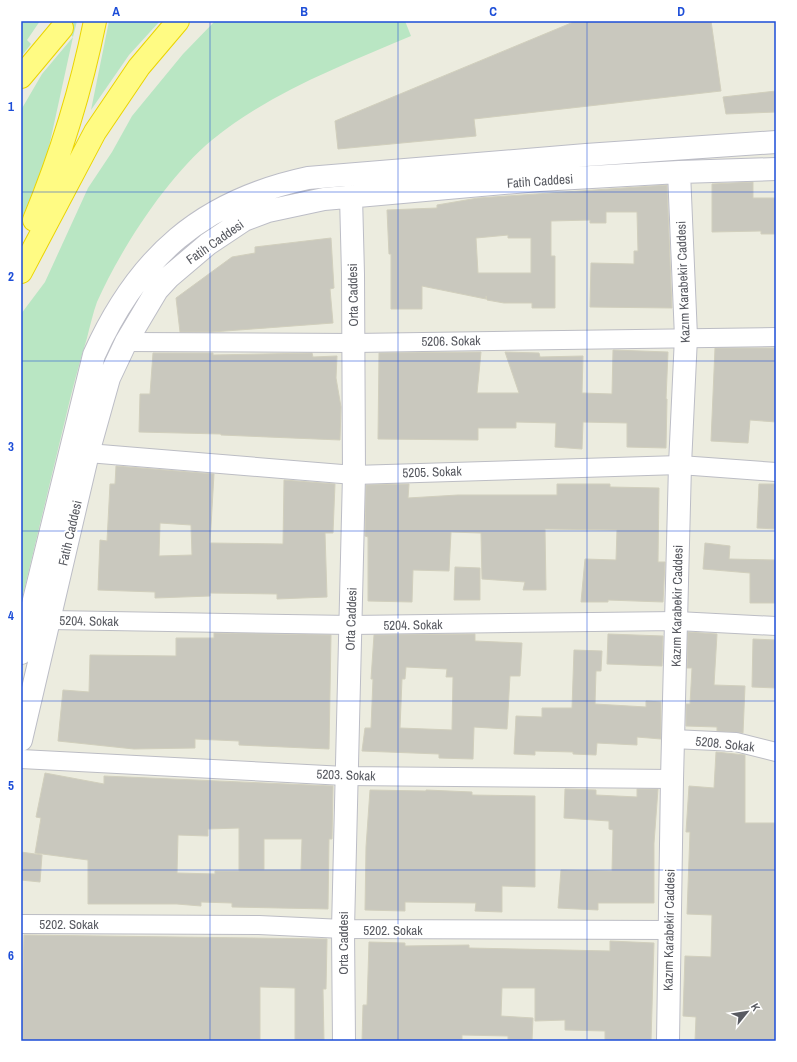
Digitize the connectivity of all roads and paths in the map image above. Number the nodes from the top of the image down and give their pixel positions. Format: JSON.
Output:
{"nodes":[{"id":1,"x":95,"y":21,"type":"edge"},
{"id":2,"x":178,"y":21,"type":"edge"},
{"id":3,"x":62,"y":28,"type":"dead end"},
{"id":4,"x":21,"y":77,"type":"edge"},
{"id":5,"x":776,"y":142,"type":"edge"},
{"id":6,"x":776,"y":169,"type":"edge"},
{"id":7,"x":679,"y":172,"type":"junction"},
{"id":8,"x":351,"y":196,"type":"junction"},
{"id":9,"x":21,"y":252,"type":"edge"},
{"id":10,"x":162,"y":253,"type":"junction"},
{"id":11,"x":176,"y":270,"type":"junction"},
{"id":12,"x":21,"y":272,"type":"edge"},
{"id":13,"x":128,"y":293,"type":"junction"},
{"id":14,"x":146,"y":305,"type":"junction"},
{"id":15,"x":686,"y":337,"type":"junction"},
{"id":16,"x":776,"y":337,"type":"edge"},
{"id":17,"x":126,"y":342,"type":"junction"},
{"id":18,"x":354,"y":343,"type":"junction"},
{"id":19,"x":88,"y":453,"type":"junction"},
{"id":20,"x":680,"y":465,"type":"junction"},
{"id":21,"x":776,"y":472,"type":"edge"},
{"id":22,"x":354,"y":475,"type":"junction"},
{"id":23,"x":46,"y":592,"type":"junction"},
{"id":24,"x":51,"y":620,"type":"junction"},
{"id":25,"x":677,"y":621,"type":"junction"},
{"id":26,"x":351,"y":625,"type":"junction"},
{"id":27,"x":776,"y":626,"type":"edge"},
{"id":28,"x":28,"y":647,"type":"edge"},
{"id":29,"x":673,"y":739,"type":"junction"},
{"id":30,"x":21,"y":740,"type":"edge"},
{"id":31,"x":776,"y":752,"type":"edge"},
{"id":32,"x":21,"y":759,"type":"edge"},
{"id":33,"x":345,"y":776,"type":"junction"},
{"id":34,"x":672,"y":779,"type":"junction"},
{"id":35,"x":21,"y":924,"type":"edge"},
{"id":36,"x":343,"y":930,"type":"junction"},
{"id":37,"x":669,"y":930,"type":"junction"},
{"id":38,"x":344,"y":1041,"type":"edge"},
{"id":39,"x":668,"y":1041,"type":"edge"}],
"edges":[{"from":1,"to":9,"type":"highway"},
{"from":2,"to":12,"type":"highway"},
{"from":3,"to":4,"type":"highway"},
{"from":5,"to":10,"type":"street"},
{"from":6,"to":7,"type":"street","name":"Fatih Caddesi"},
{"from":7,"to":8,"type":"street","name":"Fatih Caddesi"},
{"from":7,"to":15,"type":"street","name":"Kazım Karabekir Caddesi"},
{"from":8,"to":11,"type":"street","name":"Fatih Caddesi"},
{"from":8,"to":18,"type":"street","name":"Orta Caddesi"},
{"from":10,"to":11,"type":"street"},
{"from":10,"to":13,"type":"street"},
{"from":11,"to":14,"type":"street","name":"Fatih Caddesi"},
{"from":13,"to":14,"type":"street"},
{"from":13,"to":23,"type":"street"},
{"from":14,"to":17,"type":"street","name":"Fatih Caddesi"},
{"from":15,"to":16,"type":"street","name":"5206. Sokak"},
{"from":15,"to":18,"type":"street","name":"5206. Sokak"},
{"from":15,"to":20,"type":"street","name":"Kazım Karabekir Caddesi"},
{"from":17,"to":18,"type":"street","name":"5206. Sokak"},
{"from":17,"to":19,"type":"street","name":"Fatih Caddesi"},
{"from":18,"to":22,"type":"street","name":"Orta Caddesi"},
{"from":19,"to":22,"type":"street","name":"5205. Sokak"},
{"from":19,"to":23,"type":"street","name":"Fatih Caddesi"},
{"from":20,"to":21,"type":"street","name":"5205. Sokak"},
{"from":20,"to":22,"type":"street","name":"5205. Sokak"},
{"from":20,"to":25,"type":"street","name":"Kazım Karabekir Caddesi"},
{"from":22,"to":26,"type":"street","name":"Orta Caddesi"},
{"from":23,"to":24,"type":"street","name":"Fatih Caddesi"},
{"from":23,"to":28,"type":"street"},
{"from":24,"to":26,"type":"street","name":"5204. Sokak"},
{"from":24,"to":28,"type":"street","name":"Fatih Caddesi"},
{"from":25,"to":26,"type":"street","name":"5204. Sokak"},
{"from":25,"to":27,"type":"street","name":"5204. Sokak"},
{"from":25,"to":29,"type":"street","name":"Kazım Karabekir Caddesi"},
{"from":26,"to":33,"type":"street","name":"Orta Caddesi"},
{"from":28,"to":30,"type":"street","name":"Fatih Caddesi"},
{"from":29,"to":31,"type":"street","name":"5208. Sokak"},
{"from":29,"to":34,"type":"street","name":"Kazım Karabekir Caddesi"},
{"from":32,"to":33,"type":"street","name":"5203. Sokak"},
{"from":33,"to":34,"type":"street","name":"5203. Sokak"},
{"from":33,"to":36,"type":"street","name":"Orta Caddesi"},
{"from":34,"to":37,"type":"street","name":"Kazım Karabekir Caddesi"},
{"from":35,"to":36,"type":"street","name":"5202. Sokak"},
{"from":36,"to":37,"type":"street","name":"5202. Sokak"},
{"from":36,"to":38,"type":"street","name":"Orta Caddesi"},
{"from":37,"to":39,"type":"street","name":"Kazım Karabekir Caddesi"}]}
